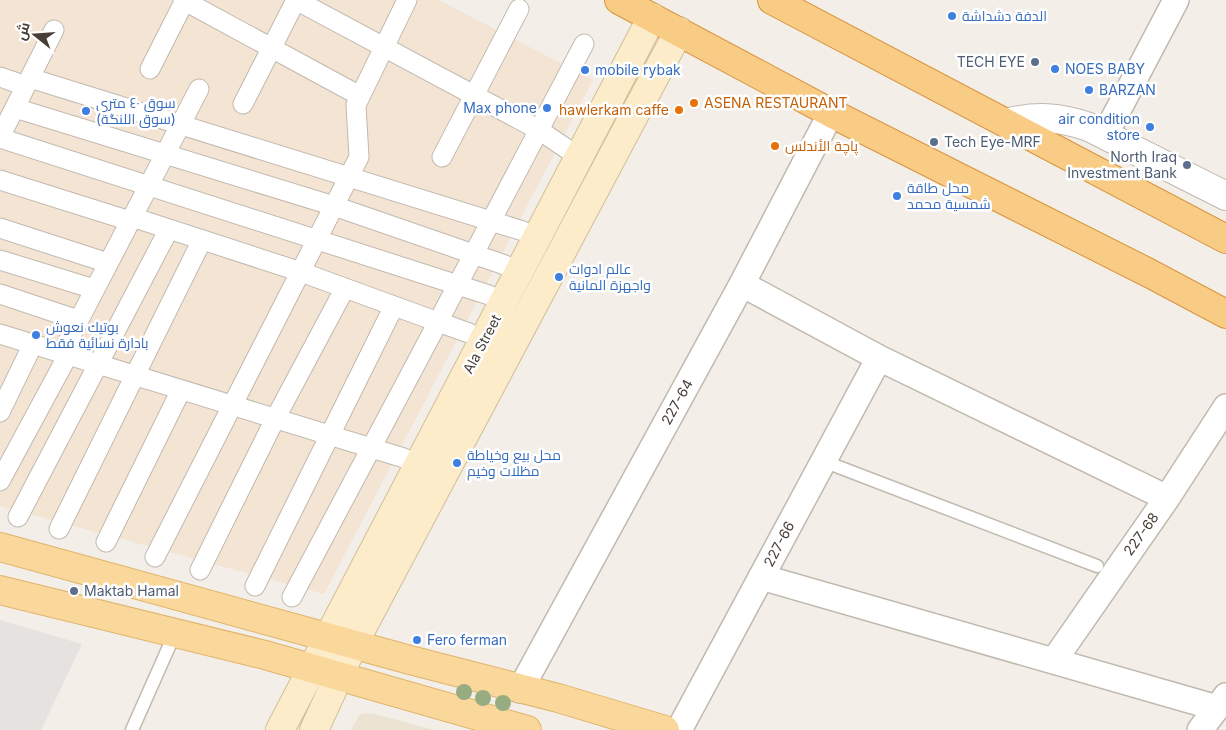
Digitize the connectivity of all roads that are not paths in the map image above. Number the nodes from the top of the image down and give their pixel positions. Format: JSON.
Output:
{"nodes":[{"id":1,"x":184,"y":0,"type":"edge"},
{"id":2,"x":296,"y":0,"type":"edge"},
{"id":3,"x":407,"y":0,"type":"edge"},
{"id":4,"x":619,"y":0,"type":"edge"},
{"id":5,"x":772,"y":0,"type":"edge"},
{"id":6,"x":1176,"y":0,"type":"edge"},
{"id":7,"x":519,"y":9,"type":"dead end"},
{"id":8,"x":652,"y":17,"type":"junction"},
{"id":9,"x":54,"y":30,"type":"dead end"},
{"id":10,"x":679,"y":31,"type":"junction"},
{"id":11,"x":584,"y":44,"type":"dead end"},
{"id":12,"x":271,"y":47,"type":"junction"},
{"id":13,"x":384,"y":48,"type":"junction"},
{"id":14,"x":150,"y":69,"type":"dead end"},
{"id":15,"x":0,"y":77,"type":"edge"},
{"id":16,"x":28,"y":82,"type":"junction"},
{"id":17,"x":199,"y":89,"type":"dead end"},
{"id":18,"x":360,"y":96,"type":"junction"},
{"id":19,"x":475,"y":96,"type":"junction"},
{"id":20,"x":243,"y":104,"type":"dead end"},
{"id":21,"x":15,"y":108,"type":"junction"},
{"id":22,"x":830,"y":113,"type":"junction"},
{"id":23,"x":1006,"y":123,"type":"junction"},
{"id":24,"x":179,"y":126,"type":"junction"},
{"id":25,"x":539,"y":130,"type":"junction"},
{"id":26,"x":1,"y":132,"type":"edge"},
{"id":27,"x":1105,"y":135,"type":"junction"},
{"id":28,"x":566,"y":149,"type":"dead end"},
{"id":29,"x":164,"y":155,"type":"junction"},
{"id":30,"x":442,"y":157,"type":"dead end"},
{"id":31,"x":350,"y":176,"type":"junction"},
{"id":32,"x":0,"y":180,"type":"edge"},
{"id":33,"x":149,"y":185,"type":"junction"},
{"id":34,"x":1226,"y":196,"type":"edge"},
{"id":35,"x":334,"y":206,"type":"junction"},
{"id":36,"x":131,"y":219,"type":"junction"},
{"id":37,"x":491,"y":220,"type":"junction"},
{"id":38,"x":0,"y":228,"type":"edge"},
{"id":39,"x":169,"y":229,"type":"junction"},
{"id":40,"x":524,"y":231,"type":"dead end"},
{"id":41,"x":1226,"y":239,"type":"edge"},
{"id":42,"x":202,"y":240,"type":"junction"},
{"id":43,"x":318,"y":240,"type":"junction"},
{"id":44,"x":474,"y":254,"type":"junction"},
{"id":45,"x":0,"y":260,"type":"edge"},
{"id":46,"x":108,"y":263,"type":"junction"},
{"id":47,"x":505,"y":265,"type":"dead end"},
{"id":48,"x":301,"y":272,"type":"junction"},
{"id":49,"x":742,"y":284,"type":"junction"},
{"id":50,"x":457,"y":286,"type":"junction"},
{"id":51,"x":344,"y":288,"type":"junction"},
{"id":52,"x":94,"y":289,"type":"junction"},
{"id":53,"x":0,"y":294,"type":"edge"},
{"id":54,"x":489,"y":295,"type":"dead end"},
{"id":55,"x":394,"y":306,"type":"junction"},
{"id":56,"x":1226,"y":314,"type":"edge"},
{"id":57,"x":78,"y":320,"type":"junction"},
{"id":58,"x":438,"y":322,"type":"junction"},
{"id":59,"x":469,"y":333,"type":"dead end"},
{"id":60,"x":0,"y":334,"type":"edge"},
{"id":61,"x":33,"y":344,"type":"junction"},
{"id":62,"x":68,"y":355,"type":"junction"},
{"id":63,"x":879,"y":358,"type":"junction"},
{"id":64,"x":98,"y":364,"type":"junction"},
{"id":65,"x":136,"y":376,"type":"junction"},
{"id":66,"x":181,"y":390,"type":"junction"},
{"id":67,"x":234,"y":406,"type":"junction"},
{"id":68,"x":1226,"y":407,"type":"edge"},
{"id":69,"x":0,"y":412,"type":"edge"},
{"id":70,"x":275,"y":419,"type":"junction"},
{"id":71,"x":329,"y":435,"type":"junction"},
{"id":72,"x":370,"y":448,"type":"junction"},
{"id":73,"x":404,"y":458,"type":"dead end"},
{"id":74,"x":823,"y":461,"type":"junction"},
{"id":75,"x":0,"y":481,"type":"edge"},
{"id":76,"x":1167,"y":498,"type":"junction"},
{"id":77,"x":18,"y":517,"type":"dead end"},
{"id":78,"x":59,"y":529,"type":"dead end"},
{"id":79,"x":106,"y":542,"type":"dead end"},
{"id":80,"x":0,"y":547,"type":"edge"},
{"id":81,"x":155,"y":557,"type":"dead end"},
{"id":82,"x":1097,"y":566,"type":"dead end"},
{"id":83,"x":200,"y":570,"type":"dead end"},
{"id":84,"x":761,"y":577,"type":"junction"},
{"id":85,"x":254,"y":586,"type":"dead end"},
{"id":86,"x":0,"y":590,"type":"edge"},
{"id":87,"x":292,"y":597,"type":"dead end"},
{"id":88,"x":175,"y":633,"type":"junction"},
{"id":89,"x":341,"y":640,"type":"junction"},
{"id":90,"x":1055,"y":660,"type":"junction"},
{"id":91,"x":310,"y":669,"type":"junction"},
{"id":92,"x":340,"y":676,"type":"junction"},
{"id":93,"x":520,"y":690,"type":"junction"},
{"id":94,"x":1222,"y":702,"type":"edge"},
{"id":95,"x":132,"y":730,"type":"edge"},
{"id":96,"x":280,"y":730,"type":"edge"},
{"id":97,"x":314,"y":730,"type":"edge"},
{"id":98,"x":527,"y":730,"type":"edge"},
{"id":99,"x":665,"y":730,"type":"edge"},
{"id":100,"x":680,"y":730,"type":"edge"},
{"id":101,"x":1200,"y":730,"type":"edge"}],
"edges":[{"from":1,"to":12,"type":"street"},
{"from":1,"to":14,"type":"street"},
{"from":2,"to":12,"type":"street"},
{"from":2,"to":13,"type":"street"},
{"from":3,"to":13,"type":"street"},
{"from":4,"to":8,"type":"highway"},
{"from":5,"to":23,"type":"highway"},
{"from":6,"to":27,"type":"street"},
{"from":7,"to":19,"type":"street"},
{"from":8,"to":10,"type":"highway"},
{"from":8,"to":89,"type":"main road","name":"Ala Street"},
{"from":9,"to":16,"type":"street"},
{"from":10,"to":22,"type":"highway"},
{"from":10,"to":89,"type":"main road"},
{"from":11,"to":25,"type":"street"},
{"from":12,"to":18,"type":"street"},
{"from":12,"to":20,"type":"street"},
{"from":13,"to":18,"type":"street"},
{"from":13,"to":19,"type":"street"},
{"from":15,"to":16,"type":"street"},
{"from":16,"to":21,"type":"street"},
{"from":16,"to":24,"type":"street"},
{"from":17,"to":24,"type":"street"},
{"from":18,"to":31,"type":"street"},
{"from":19,"to":25,"type":"street"},
{"from":19,"to":30,"type":"street"},
{"from":21,"to":26,"type":"street"},
{"from":21,"to":29,"type":"street"},
{"from":22,"to":49,"type":"street","name":"227-64"},
{"from":22,"to":56,"type":"highway"},
{"from":23,"to":27,"type":"street"},
{"from":23,"to":41,"type":"highway"},
{"from":24,"to":29,"type":"street"},
{"from":24,"to":31,"type":"street"},
{"from":25,"to":28,"type":"street"},
{"from":25,"to":37,"type":"street"},
{"from":26,"to":33,"type":"street"},
{"from":27,"to":34,"type":"street"},
{"from":29,"to":33,"type":"street"},
{"from":29,"to":35,"type":"street"},
{"from":31,"to":35,"type":"street"},
{"from":31,"to":37,"type":"street"},
{"from":32,"to":36,"type":"street"},
{"from":33,"to":36,"type":"street"},
{"from":33,"to":43,"type":"street"},
{"from":35,"to":43,"type":"street"},
{"from":35,"to":44,"type":"street"},
{"from":36,"to":39,"type":"street"},
{"from":36,"to":46,"type":"street"},
{"from":37,"to":40,"type":"street"},
{"from":37,"to":44,"type":"street"},
{"from":38,"to":46,"type":"street"},
{"from":39,"to":42,"type":"street"},
{"from":39,"to":64,"type":"street"},
{"from":42,"to":48,"type":"street"},
{"from":42,"to":65,"type":"street"},
{"from":43,"to":48,"type":"street"},
{"from":43,"to":50,"type":"street"},
{"from":44,"to":47,"type":"street"},
{"from":44,"to":50,"type":"street"},
{"from":45,"to":52,"type":"street"},
{"from":46,"to":52,"type":"street"},
{"from":48,"to":51,"type":"street"},
{"from":48,"to":67,"type":"street"},
{"from":49,"to":63,"type":"street"},
{"from":49,"to":93,"type":"street","name":"227-64"},
{"from":50,"to":54,"type":"street"},
{"from":50,"to":58,"type":"street"},
{"from":51,"to":55,"type":"street"},
{"from":51,"to":70,"type":"street"},
{"from":52,"to":57,"type":"street"},
{"from":53,"to":57,"type":"street"},
{"from":55,"to":58,"type":"street"},
{"from":55,"to":71,"type":"street"},
{"from":57,"to":62,"type":"street"},
{"from":58,"to":59,"type":"street"},
{"from":58,"to":72,"type":"street"},
{"from":60,"to":61,"type":"street"},
{"from":61,"to":62,"type":"street"},
{"from":61,"to":69,"type":"street"},
{"from":62,"to":64,"type":"street"},
{"from":62,"to":75,"type":"street"},
{"from":63,"to":74,"type":"street","name":"227-66"},
{"from":63,"to":76,"type":"street"},
{"from":64,"to":65,"type":"street"},
{"from":64,"to":77,"type":"street"},
{"from":65,"to":66,"type":"street"},
{"from":65,"to":78,"type":"street"},
{"from":66,"to":67,"type":"street"},
{"from":66,"to":79,"type":"street"},
{"from":67,"to":70,"type":"street"},
{"from":67,"to":81,"type":"street"},
{"from":68,"to":76,"type":"street","name":"227-68"},
{"from":70,"to":71,"type":"street"},
{"from":70,"to":83,"type":"street"},
{"from":71,"to":72,"type":"street"},
{"from":71,"to":85,"type":"street"},
{"from":72,"to":73,"type":"street"},
{"from":72,"to":87,"type":"street"},
{"from":74,"to":82,"type":"lane"},
{"from":74,"to":84,"type":"street","name":"227-66"},
{"from":76,"to":90,"type":"street","name":"227-68"},
{"from":80,"to":89,"type":"main road"},
{"from":84,"to":90,"type":"street"},
{"from":84,"to":100,"type":"street","name":"227-66"},
{"from":86,"to":88,"type":"main road"},
{"from":88,"to":91,"type":"main road"},
{"from":88,"to":95,"type":"lane"},
{"from":89,"to":91,"type":"main road","name":"Ala Street"},
{"from":89,"to":92,"type":"main road"},
{"from":89,"to":93,"type":"main road"},
{"from":90,"to":94,"type":"street"},
{"from":91,"to":92,"type":"main road"},
{"from":91,"to":96,"type":"main road","name":"Ala Street"},
{"from":92,"to":97,"type":"main road"},
{"from":92,"to":98,"type":"main road"},
{"from":93,"to":99,"type":"main road"},
{"from":94,"to":101,"type":"street"}]}
